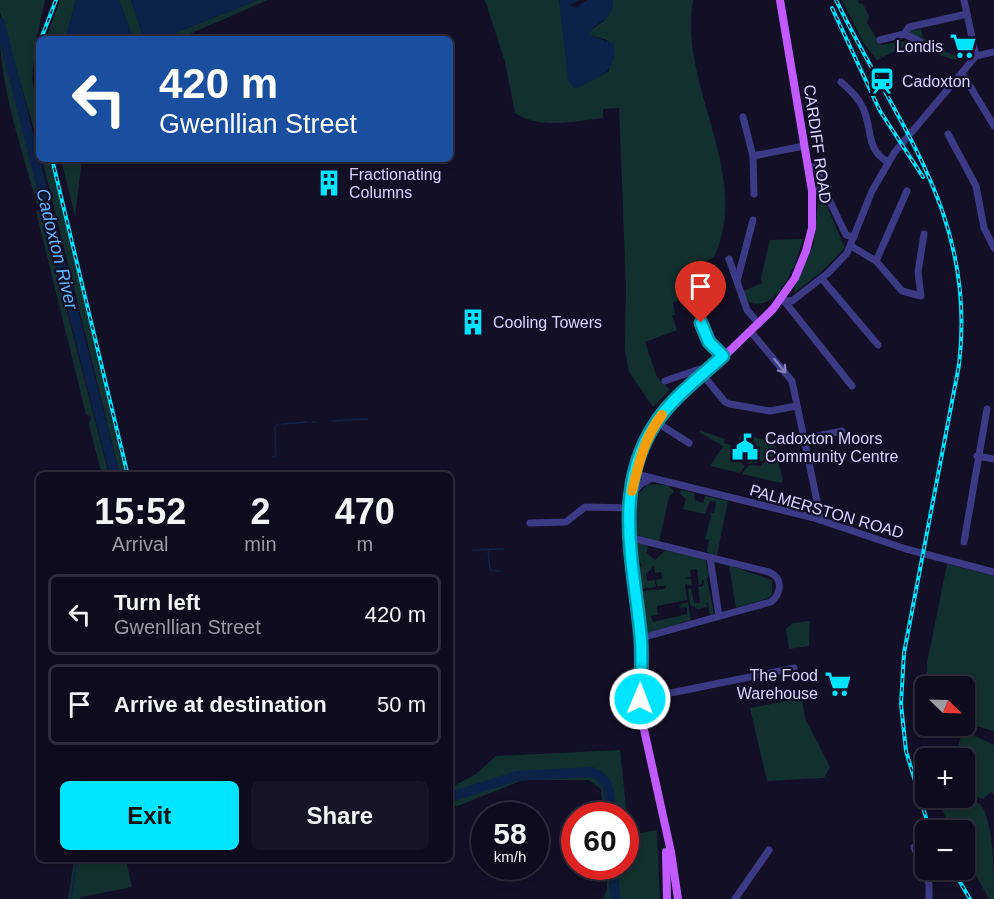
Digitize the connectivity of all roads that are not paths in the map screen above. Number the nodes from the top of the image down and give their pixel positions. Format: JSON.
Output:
{"nodes":[{"id":1,"x":780,"y":0,"type":"edge"},
{"id":2,"x":964,"y":0,"type":"edge"},
{"id":3,"x":967,"y":14,"type":"junction"},
{"id":4,"x":904,"y":34,"type":"junction"},
{"id":5,"x":880,"y":40,"type":"dead end"},
{"id":6,"x":919,"y":41,"type":"dead end"},
{"id":7,"x":994,"y":52,"type":"edge"},
{"id":8,"x":976,"y":56,"type":"junction"},
{"id":9,"x":962,"y":74,"type":"junction"},
{"id":10,"x":841,"y":82,"type":"dead end"},
{"id":11,"x":743,"y":117,"type":"dead end"},
{"id":12,"x":994,"y":126,"type":"edge"},
{"id":13,"x":948,"y":134,"type":"dead end"},
{"id":14,"x":804,"y":146,"type":"junction"},
{"id":15,"x":753,"y":156,"type":"junction"},
{"id":16,"x":888,"y":162,"type":"junction"},
{"id":17,"x":808,"y":167,"type":"junction"},
{"id":18,"x":812,"y":191,"type":"junction"},
{"id":19,"x":825,"y":191,"type":"junction"},
{"id":20,"x":908,"y":191,"type":"dead end"},
{"id":21,"x":754,"y":194,"type":"dead end"},
{"id":22,"x":753,"y":220,"type":"dead end"},
{"id":23,"x":924,"y":234,"type":"dead end"},
{"id":24,"x":854,"y":237,"type":"junction"},
{"id":25,"x":851,"y":246,"type":"junction"},
{"id":26,"x":994,"y":248,"type":"edge"},
{"id":27,"x":729,"y":259,"type":"dead end"},
{"id":28,"x":876,"y":261,"type":"junction"},
{"id":29,"x":822,"y":279,"type":"junction"},
{"id":30,"x":737,"y":282,"type":"junction"},
{"id":31,"x":782,"y":301,"type":"junction"},
{"id":32,"x":695,"y":307,"type":"dead end"},
{"id":33,"x":759,"y":324,"type":"junction"},
{"id":34,"x":751,"y":332,"type":"junction"},
{"id":35,"x":878,"y":345,"type":"dead end"},
{"id":36,"x":723,"y":356,"type":"junction"},
{"id":37,"x":704,"y":374,"type":"junction"},
{"id":38,"x":665,"y":381,"type":"dead end"},
{"id":39,"x":852,"y":386,"type":"dead end"},
{"id":40,"x":796,"y":406,"type":"junction"},
{"id":41,"x":987,"y":409,"type":"dead end"},
{"id":42,"x":656,"y":423,"type":"junction"},
{"id":43,"x":842,"y":431,"type":"dead end"},
{"id":44,"x":803,"y":439,"type":"junction"},
{"id":45,"x":689,"y":443,"type":"dead end"},
{"id":46,"x":977,"y":456,"type":"junction"},
{"id":47,"x":994,"y":459,"type":"edge"},
{"id":48,"x":636,"y":474,"type":"junction"},
{"id":49,"x":653,"y":478,"type":"junction"},
{"id":50,"x":631,"y":495,"type":"junction"},
{"id":51,"x":629,"y":508,"type":"junction"},
{"id":52,"x":821,"y":520,"type":"junction"},
{"id":53,"x":530,"y":523,"type":"dead end"},
{"id":54,"x":627,"y":537,"type":"junction"},
{"id":55,"x":963,"y":543,"type":"dead end"},
{"id":56,"x":710,"y":557,"type":"junction"},
{"id":57,"x":994,"y":570,"type":"edge"},
{"id":58,"x":719,"y":616,"type":"junction"},
{"id":59,"x":641,"y":638,"type":"junction"},
{"id":60,"x":794,"y":668,"type":"dead end"},
{"id":61,"x":640,"y":699,"type":"junction"},
{"id":62,"x":667,"y":837,"type":"junction"},
{"id":63,"x":914,"y":847,"type":"dead end"},
{"id":64,"x":769,"y":850,"type":"dead end"},
{"id":65,"x":668,"y":899,"type":"edge"},
{"id":66,"x":678,"y":899,"type":"edge"},
{"id":67,"x":735,"y":899,"type":"edge"},
{"id":68,"x":929,"y":899,"type":"edge"}],
"edges":[{"from":1,"to":14,"type":"main road","name":"CARDIFF ROAD"},
{"from":2,"to":3,"type":"street"},
{"from":3,"to":4,"type":"street"},
{"from":3,"to":8,"type":"street"},
{"from":4,"to":5,"type":"street"},
{"from":4,"to":6,"type":"street"},
{"from":7,"to":8,"type":"street"},
{"from":8,"to":9,"type":"street"},
{"from":9,"to":12,"type":"street"},
{"from":9,"to":16,"type":"street"},
{"from":10,"to":16,"type":"street"},
{"from":11,"to":15,"type":"street"},
{"from":13,"to":26,"type":"street"},
{"from":14,"to":15,"type":"street"},
{"from":14,"to":17,"type":"main road","name":"CARDIFF ROAD"},
{"from":15,"to":21,"type":"street"},
{"from":16,"to":24,"type":"street"},
{"from":17,"to":18,"type":"main road","name":"CARDIFF ROAD"},
{"from":17,"to":19,"type":"street"},
{"from":18,"to":19,"type":"street"},
{"from":18,"to":31,"type":"main road","name":"CARDIFF ROAD"},
{"from":19,"to":24,"type":"street"},
{"from":20,"to":28,"type":"street"},
{"from":22,"to":30,"type":"street"},
{"from":23,"to":28,"type":"street"},
{"from":24,"to":25,"type":"street"},
{"from":25,"to":28,"type":"street"},
{"from":25,"to":29,"type":"street"},
{"from":27,"to":30,"type":"street"},
{"from":29,"to":31,"type":"street"},
{"from":29,"to":35,"type":"street"},
{"from":30,"to":33,"type":"street"},
{"from":31,"to":33,"type":"main road","name":"CARDIFF ROAD"},
{"from":31,"to":39,"type":"street"},
{"from":32,"to":36,"type":"street"},
{"from":33,"to":34,"type":"main road","name":"CARDIFF ROAD"},
{"from":34,"to":36,"type":"main road","name":"CARDIFF ROAD"},
{"from":34,"to":40,"type":"street","one_way":true},
{"from":36,"to":37,"type":"main road","name":"CARDIFF ROAD"},
{"from":37,"to":38,"type":"street"},
{"from":37,"to":40,"type":"street"},
{"from":37,"to":42,"type":"main road","name":"CARDIFF ROAD"},
{"from":40,"to":44,"type":"street"},
{"from":41,"to":46,"type":"street"},
{"from":42,"to":45,"type":"street"},
{"from":42,"to":48,"type":"main road","name":"CARDIFF ROAD"},
{"from":43,"to":44,"type":"street"},
{"from":44,"to":52,"type":"street"},
{"from":46,"to":47,"type":"street"},
{"from":46,"to":55,"type":"street"},
{"from":48,"to":49,"type":"street","name":"PALMERSTON ROAD"},
{"from":48,"to":50,"type":"main road","name":"CARDIFF ROAD"},
{"from":49,"to":50,"type":"street"},
{"from":49,"to":52,"type":"street","name":"PALMERSTON ROAD"},
{"from":50,"to":51,"type":"main road","name":"CARDIFF ROAD"},
{"from":51,"to":53,"type":"street"},
{"from":51,"to":54,"type":"main road","name":"CARDIFF ROAD"},
{"from":52,"to":57,"type":"street","name":"PALMERSTON ROAD"},
{"from":54,"to":56,"type":"street"},
{"from":54,"to":59,"type":"main road","name":"CARDIFF ROAD"},
{"from":56,"to":58,"type":"street"},
{"from":56,"to":58,"type":"street"},
{"from":58,"to":59,"type":"street"},
{"from":59,"to":61,"type":"main road","name":"CARDIFF ROAD"},
{"from":60,"to":61,"type":"street"},
{"from":61,"to":62,"type":"main road","name":"CARDIFF ROAD"},
{"from":62,"to":65,"type":"main road","name":"CARDIFF ROAD"},
{"from":62,"to":66,"type":"main road","name":"CARDIFF ROAD"},
{"from":63,"to":68,"type":"street"},
{"from":64,"to":67,"type":"street"}]}
